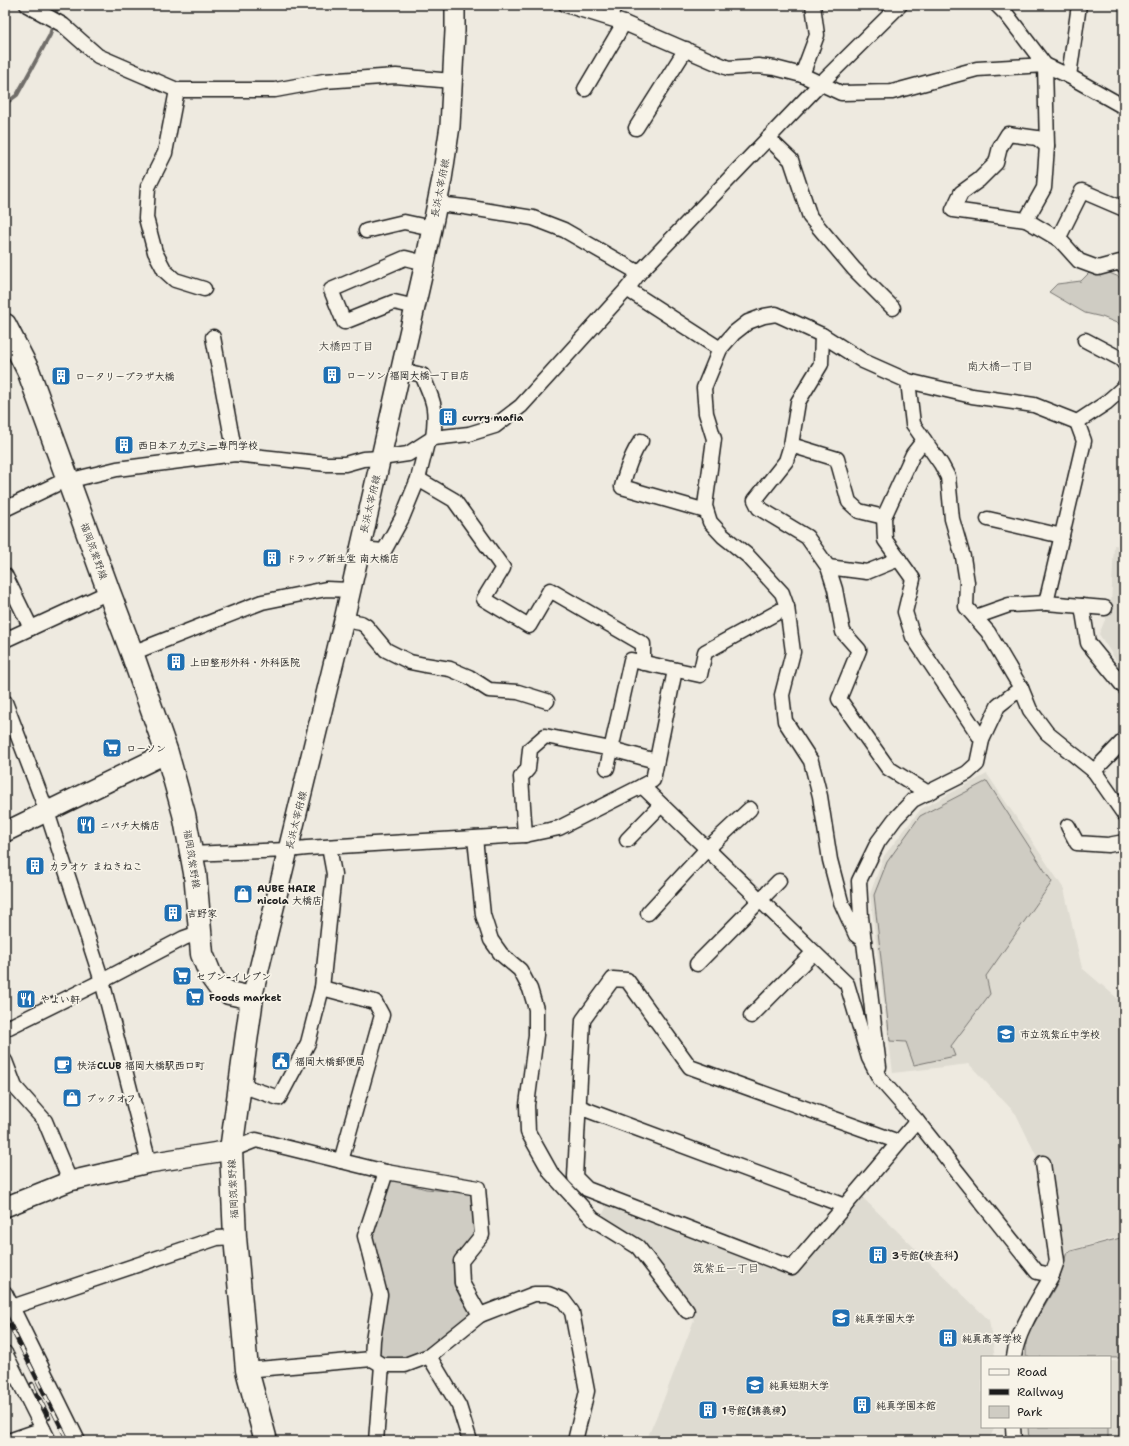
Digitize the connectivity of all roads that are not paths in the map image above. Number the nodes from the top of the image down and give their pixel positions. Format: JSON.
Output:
{"nodes":[{"id":1,"x":27,"y":5,"type":"edge"},
{"id":2,"x":455,"y":5,"type":"edge"},
{"id":3,"x":566,"y":5,"type":"edge"},
{"id":4,"x":813,"y":5,"type":"edge"},
{"id":5,"x":900,"y":5,"type":"edge"},
{"id":6,"x":997,"y":5,"type":"edge"},
{"id":7,"x":1079,"y":5,"type":"edge"},
{"id":8,"x":612,"y":12,"type":"edge"},
{"id":9,"x":624,"y":23,"type":"junction"},
{"id":10,"x":686,"y":49,"type":"junction"},
{"id":11,"x":1045,"y":65,"type":"junction"},
{"id":12,"x":802,"y":75,"type":"junction"},
{"id":13,"x":1070,"y":76,"type":"junction"},
{"id":14,"x":452,"y":81,"type":"junction"},
{"id":15,"x":820,"y":84,"type":"junction"},
{"id":16,"x":585,"y":89,"type":"dead end"},
{"id":17,"x":177,"y":90,"type":"junction"},
{"id":18,"x":1124,"y":107,"type":"edge"},
{"id":19,"x":636,"y":128,"type":"dead end"},
{"id":20,"x":768,"y":138,"type":"junction"},
{"id":21,"x":1047,"y":146,"type":"junction"},
{"id":22,"x":437,"y":204,"type":"junction"},
{"id":23,"x":1124,"y":209,"type":"edge"},
{"id":24,"x":1026,"y":220,"type":"junction"},
{"id":25,"x":432,"y":228,"type":"junction"},
{"id":26,"x":366,"y":231,"type":"dead end"},
{"id":27,"x":1058,"y":238,"type":"junction"},
{"id":28,"x":1123,"y":263,"type":"edge"},
{"id":29,"x":426,"y":264,"type":"junction"},
{"id":30,"x":639,"y":273,"type":"junction"},
{"id":31,"x":204,"y":289,"type":"dead end"},
{"id":32,"x":628,"y":289,"type":"junction"},
{"id":33,"x":416,"y":307,"type":"junction"},
{"id":34,"x":893,"y":308,"type":"dead end"},
{"id":35,"x":5,"y":325,"type":"edge"},
{"id":36,"x":822,"y":335,"type":"junction"},
{"id":37,"x":213,"y":337,"type":"dead end"},
{"id":38,"x":1085,"y":340,"type":"dead end"},
{"id":39,"x":720,"y":349,"type":"junction"},
{"id":40,"x":1124,"y":363,"type":"edge"},
{"id":41,"x":401,"y":370,"type":"junction"},
{"id":42,"x":908,"y":381,"type":"junction"},
{"id":43,"x":1124,"y":388,"type":"edge"},
{"id":44,"x":1077,"y":422,"type":"junction"},
{"id":45,"x":924,"y":440,"type":"junction"},
{"id":46,"x":430,"y":441,"type":"junction"},
{"id":47,"x":641,"y":441,"type":"dead end"},
{"id":48,"x":791,"y":445,"type":"junction"},
{"id":49,"x":235,"y":454,"type":"junction"},
{"id":50,"x":381,"y":458,"type":"junction"},
{"id":51,"x":418,"y":479,"type":"junction"},
{"id":52,"x":68,"y":481,"type":"junction"},
{"id":53,"x":5,"y":509,"type":"edge"},
{"id":54,"x":706,"y":511,"type":"junction"},
{"id":55,"x":884,"y":517,"type":"junction"},
{"id":56,"x":988,"y":519,"type":"dead end"},
{"id":57,"x":1062,"y":536,"type":"junction"},
{"id":58,"x":360,"y":549,"type":"junction"},
{"id":59,"x":899,"y":559,"type":"junction"},
{"id":60,"x":828,"y":567,"type":"junction"},
{"id":61,"x":5,"y":575,"type":"edge"},
{"id":62,"x":351,"y":590,"type":"junction"},
{"id":63,"x":109,"y":592,"type":"junction"},
{"id":64,"x":1046,"y":603,"type":"junction"},
{"id":65,"x":1082,"y":606,"type":"junction"},
{"id":66,"x":787,"y":607,"type":"junction"},
{"id":67,"x":1105,"y":608,"type":"dead end"},
{"id":68,"x":975,"y":617,"type":"junction"},
{"id":69,"x":344,"y":620,"type":"junction"},
{"id":70,"x":31,"y":628,"type":"junction"},
{"id":71,"x":5,"y":640,"type":"edge"},
{"id":72,"x":132,"y":653,"type":"junction"},
{"id":73,"x":643,"y":663,"type":"junction"},
{"id":74,"x":675,"y":670,"type":"junction"},
{"id":75,"x":1124,"y":687,"type":"edge"},
{"id":76,"x":1021,"y":688,"type":"junction"},
{"id":77,"x":547,"y":701,"type":"dead end"},
{"id":78,"x":5,"y":702,"type":"edge"},
{"id":79,"x":982,"y":740,"type":"junction"},
{"id":80,"x":1124,"y":740,"type":"edge"},
{"id":81,"x":611,"y":749,"type":"junction"},
{"id":82,"x":167,"y":753,"type":"junction"},
{"id":83,"x":656,"y":761,"type":"junction"},
{"id":84,"x":607,"y":768,"type":"dead end"},
{"id":85,"x":1094,"y":771,"type":"junction"},
{"id":86,"x":642,"y":786,"type":"junction"},
{"id":87,"x":928,"y":793,"type":"junction"},
{"id":88,"x":661,"y":805,"type":"junction"},
{"id":89,"x":750,"y":809,"type":"dead end"},
{"id":90,"x":46,"y":812,"type":"junction"},
{"id":91,"x":1124,"y":814,"type":"edge"},
{"id":92,"x":1068,"y":826,"type":"dead end"},
{"id":93,"x":5,"y":832,"type":"edge"},
{"id":94,"x":525,"y":835,"type":"junction"},
{"id":95,"x":474,"y":838,"type":"junction"},
{"id":96,"x":627,"y":840,"type":"dead end"},
{"id":97,"x":1124,"y":842,"type":"edge"},
{"id":98,"x":330,"y":847,"type":"junction"},
{"id":99,"x":707,"y":849,"type":"junction"},
{"id":100,"x":288,"y":850,"type":"junction"},
{"id":101,"x":191,"y":854,"type":"junction"},
{"id":102,"x":779,"y":881,"type":"dead end"},
{"id":103,"x":761,"y":901,"type":"junction"},
{"id":104,"x":648,"y":913,"type":"dead end"},
{"id":105,"x":200,"y":932,"type":"junction"},
{"id":106,"x":864,"y":941,"type":"junction"},
{"id":107,"x":814,"y":952,"type":"junction"},
{"id":108,"x":697,"y":964,"type":"dead end"},
{"id":109,"x":102,"y":981,"type":"junction"},
{"id":110,"x":322,"y":988,"type":"junction"},
{"id":111,"x":252,"y":998,"type":"junction"},
{"id":112,"x":751,"y":1016,"type":"dead end"},
{"id":113,"x":5,"y":1029,"type":"edge"},
{"id":114,"x":5,"y":1061,"type":"edge"},
{"id":115,"x":880,"y":1079,"type":"junction"},
{"id":116,"x":240,"y":1085,"type":"junction"},
{"id":117,"x":579,"y":1107,"type":"junction"},
{"id":118,"x":917,"y":1121,"type":"junction"},
{"id":119,"x":900,"y":1142,"type":"junction"},
{"id":120,"x":231,"y":1150,"type":"junction"},
{"id":121,"x":341,"y":1161,"type":"junction"},
{"id":122,"x":149,"y":1163,"type":"junction"},
{"id":123,"x":1043,"y":1163,"type":"dead end"},
{"id":124,"x":386,"y":1172,"type":"junction"},
{"id":125,"x":70,"y":1182,"type":"junction"},
{"id":126,"x":580,"y":1182,"type":"junction"},
{"id":127,"x":569,"y":1192,"type":"junction"},
{"id":128,"x":845,"y":1206,"type":"junction"},
{"id":129,"x":5,"y":1207,"type":"edge"},
{"id":130,"x":235,"y":1237,"type":"junction"},
{"id":131,"x":1052,"y":1276,"type":"junction"},
{"id":132,"x":5,"y":1292,"type":"edge"},
{"id":133,"x":12,"y":1307,"type":"junction"},
{"id":134,"x":687,"y":1311,"type":"dead end"},
{"id":135,"x":480,"y":1315,"type":"junction"},
{"id":136,"x":5,"y":1353,"type":"edge"},
{"id":137,"x":429,"y":1356,"type":"junction"},
{"id":138,"x":1014,"y":1356,"type":"edge"},
{"id":139,"x":377,"y":1362,"type":"junction"},
{"id":140,"x":247,"y":1370,"type":"junction"},
{"id":141,"x":1013,"y":1428,"type":"edge"},
{"id":142,"x":46,"y":1435,"type":"edge"},
{"id":143,"x":8,"y":1441,"type":"edge"},
{"id":144,"x":78,"y":1441,"type":"edge"},
{"id":145,"x":266,"y":1441,"type":"edge"},
{"id":146,"x":376,"y":1441,"type":"edge"},
{"id":147,"x":470,"y":1441,"type":"edge"},
{"id":148,"x":575,"y":1441,"type":"edge"},
{"id":149,"x":1014,"y":1441,"type":"edge"}],
"edges":[{"from":1,"to":17,"type":"street"},
{"from":2,"to":14,"type":"street","name":"長浜太宰府線"},
{"from":3,"to":8,"type":"street"},
{"from":4,"to":12,"type":"street"},
{"from":5,"to":15,"type":"street"},
{"from":6,"to":11,"type":"street"},
{"from":7,"to":13,"type":"street"},
{"from":8,"to":9,"type":"street"},
{"from":9,"to":10,"type":"street"},
{"from":9,"to":16,"type":"street"},
{"from":10,"to":12,"type":"street"},
{"from":10,"to":19,"type":"street"},
{"from":11,"to":13,"type":"street"},
{"from":11,"to":15,"type":"street"},
{"from":11,"to":21,"type":"street"},
{"from":12,"to":15,"type":"street"},
{"from":13,"to":18,"type":"street"},
{"from":14,"to":17,"type":"street"},
{"from":14,"to":22,"type":"street","name":"長浜太宰府線"},
{"from":15,"to":20,"type":"street"},
{"from":17,"to":31,"type":"street"},
{"from":20,"to":30,"type":"street"},
{"from":20,"to":34,"type":"street"},
{"from":21,"to":24,"type":"street"},
{"from":21,"to":24,"type":"street"},
{"from":22,"to":25,"type":"street","name":"長浜太宰府線"},
{"from":22,"to":30,"type":"street"},
{"from":23,"to":27,"type":"street"},
{"from":24,"to":27,"type":"street"},
{"from":25,"to":26,"type":"street"},
{"from":25,"to":29,"type":"street","name":"長浜太宰府線"},
{"from":27,"to":28,"type":"street"},
{"from":29,"to":33,"type":"street","name":"長浜太宰府線"},
{"from":29,"to":33,"type":"street"},
{"from":30,"to":32,"type":"street"},
{"from":32,"to":39,"type":"street"},
{"from":32,"to":46,"type":"street"},
{"from":33,"to":41,"type":"street","name":"長浜太宰府線"},
{"from":35,"to":52,"type":"main road","name":"福岡筑紫野線"},
{"from":36,"to":39,"type":"street"},
{"from":36,"to":42,"type":"street"},
{"from":36,"to":48,"type":"street"},
{"from":37,"to":49,"type":"street"},
{"from":38,"to":40,"type":"street"},
{"from":39,"to":54,"type":"street"},
{"from":41,"to":46,"type":"street"},
{"from":41,"to":50,"type":"street","name":"長浜太宰府線"},
{"from":42,"to":44,"type":"street"},
{"from":42,"to":45,"type":"street"},
{"from":43,"to":44,"type":"street"},
{"from":44,"to":57,"type":"street"},
{"from":45,"to":55,"type":"street"},
{"from":45,"to":68,"type":"street"},
{"from":46,"to":50,"type":"street"},
{"from":46,"to":51,"type":"street"},
{"from":47,"to":54,"type":"street"},
{"from":48,"to":55,"type":"street"},
{"from":48,"to":60,"type":"street"},
{"from":49,"to":50,"type":"street"},
{"from":49,"to":52,"type":"street"},
{"from":50,"to":58,"type":"street","name":"長浜太宰府線"},
{"from":51,"to":58,"type":"street"},
{"from":51,"to":73,"type":"street"},
{"from":52,"to":53,"type":"street"},
{"from":52,"to":63,"type":"main road","name":"福岡筑紫野線"},
{"from":54,"to":66,"type":"street"},
{"from":55,"to":59,"type":"street"},
{"from":56,"to":57,"type":"street"},
{"from":57,"to":64,"type":"street"},
{"from":58,"to":62,"type":"street","name":"長浜太宰府線"},
{"from":59,"to":60,"type":"street"},
{"from":59,"to":79,"type":"street"},
{"from":60,"to":87,"type":"street"},
{"from":61,"to":70,"type":"street"},
{"from":62,"to":69,"type":"street","name":"長浜太宰府線"},
{"from":62,"to":72,"type":"street"},
{"from":63,"to":70,"type":"street"},
{"from":63,"to":72,"type":"main road","name":"福岡筑紫野線"},
{"from":64,"to":65,"type":"street"},
{"from":64,"to":68,"type":"street"},
{"from":65,"to":67,"type":"street"},
{"from":65,"to":75,"type":"street"},
{"from":66,"to":74,"type":"street"},
{"from":66,"to":106,"type":"street"},
{"from":68,"to":76,"type":"street"},
{"from":69,"to":77,"type":"street"},
{"from":69,"to":100,"type":"street","name":"長浜太宰府線"},
{"from":70,"to":71,"type":"street"},
{"from":72,"to":82,"type":"main road","name":"福岡筑紫野線"},
{"from":73,"to":74,"type":"street"},
{"from":73,"to":81,"type":"street"},
{"from":74,"to":83,"type":"street"},
{"from":76,"to":79,"type":"street"},
{"from":76,"to":85,"type":"street"},
{"from":78,"to":90,"type":"street"},
{"from":79,"to":87,"type":"street"},
{"from":80,"to":85,"type":"street"},
{"from":81,"to":83,"type":"street"},
{"from":81,"to":84,"type":"street"},
{"from":81,"to":94,"type":"street"},
{"from":82,"to":90,"type":"street"},
{"from":82,"to":101,"type":"main road","name":"福岡筑紫野線"},
{"from":83,"to":86,"type":"street"},
{"from":85,"to":91,"type":"street"},
{"from":86,"to":88,"type":"street"},
{"from":86,"to":94,"type":"street"},
{"from":87,"to":106,"type":"street"},
{"from":88,"to":96,"type":"street"},
{"from":88,"to":99,"type":"street"},
{"from":89,"to":99,"type":"street"},
{"from":90,"to":93,"type":"street"},
{"from":90,"to":109,"type":"street"},
{"from":92,"to":97,"type":"street"},
{"from":94,"to":95,"type":"street"},
{"from":95,"to":98,"type":"street"},
{"from":95,"to":127,"type":"street"},
{"from":98,"to":100,"type":"street"},
{"from":98,"to":110,"type":"street"},
{"from":99,"to":103,"type":"street"},
{"from":99,"to":104,"type":"street"},
{"from":100,"to":101,"type":"street"},
{"from":100,"to":111,"type":"street","name":"長浜太宰府線"},
{"from":101,"to":105,"type":"main road","name":"福岡筑紫野線"},
{"from":102,"to":103,"type":"street"},
{"from":103,"to":107,"type":"street"},
{"from":103,"to":108,"type":"street"},
{"from":105,"to":109,"type":"street"},
{"from":105,"to":111,"type":"main road","name":"福岡筑紫野線"},
{"from":106,"to":115,"type":"street"},
{"from":107,"to":112,"type":"street"},
{"from":107,"to":115,"type":"street"},
{"from":109,"to":113,"type":"street"},
{"from":109,"to":122,"type":"street"},
{"from":110,"to":116,"type":"street"},
{"from":110,"to":121,"type":"street"},
{"from":111,"to":116,"type":"main road","name":"福岡筑紫野線"},
{"from":114,"to":125,"type":"street"},
{"from":115,"to":118,"type":"street"},
{"from":116,"to":120,"type":"main road","name":"福岡筑紫野線"},
{"from":117,"to":119,"type":"street"},
{"from":117,"to":126,"type":"street"},
{"from":117,"to":128,"type":"street"},
{"from":118,"to":119,"type":"street"},
{"from":118,"to":131,"type":"street"},
{"from":119,"to":128,"type":"street"},
{"from":120,"to":121,"type":"street"},
{"from":120,"to":122,"type":"street"},
{"from":120,"to":130,"type":"main road","name":"福岡筑紫野線"},
{"from":121,"to":124,"type":"street"},
{"from":122,"to":125,"type":"street"},
{"from":123,"to":131,"type":"street"},
{"from":124,"to":135,"type":"street"},
{"from":124,"to":139,"type":"street"},
{"from":125,"to":129,"type":"street"},
{"from":126,"to":127,"type":"street"},
{"from":126,"to":128,"type":"street"},
{"from":127,"to":134,"type":"street"},
{"from":130,"to":133,"type":"street"},
{"from":130,"to":140,"type":"main road","name":"福岡筑紫野線"},
{"from":131,"to":138,"type":"street"},
{"from":132,"to":133,"type":"street"},
{"from":133,"to":144,"type":"street"},
{"from":135,"to":137,"type":"street"},
{"from":135,"to":148,"type":"street"},
{"from":136,"to":142,"type":"street"},
{"from":137,"to":139,"type":"street"},
{"from":137,"to":147,"type":"street"},
{"from":139,"to":140,"type":"street"},
{"from":139,"to":146,"type":"street"},
{"from":140,"to":145,"type":"main road","name":"福岡筑紫野線"},
{"from":141,"to":149,"type":"street"},
{"from":142,"to":143,"type":"street"}]}
